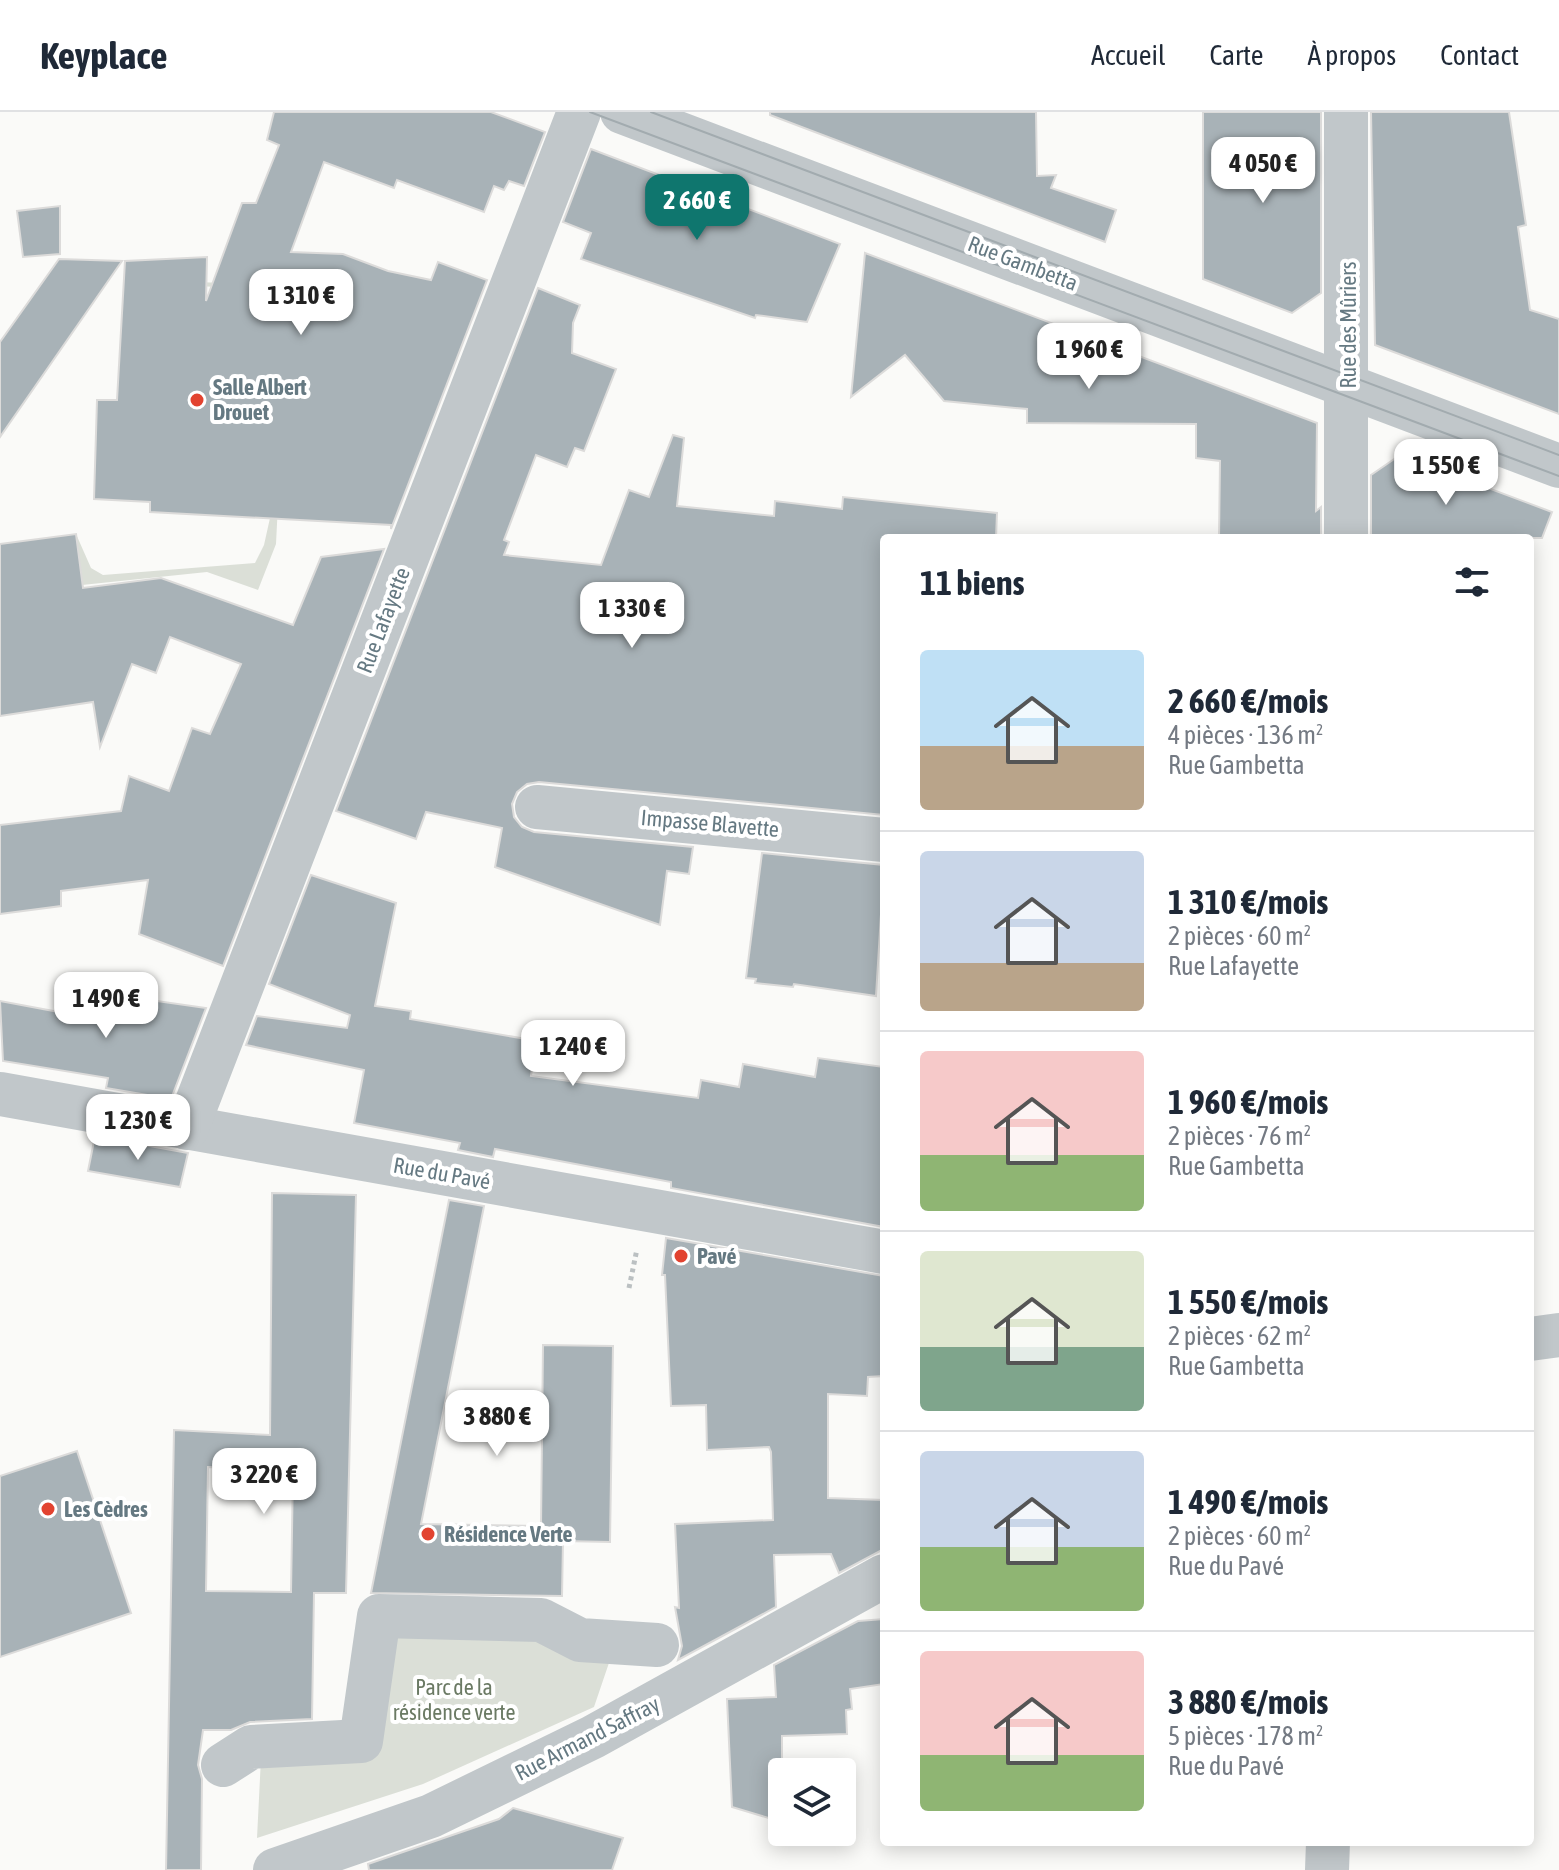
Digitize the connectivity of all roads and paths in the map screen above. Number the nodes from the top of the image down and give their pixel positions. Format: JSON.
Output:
{"nodes":[{"id":1,"x":579,"y":112,"type":"edge"},
{"id":2,"x":622,"y":112,"type":"edge"},
{"id":3,"x":1346,"y":112,"type":"edge"},
{"id":4,"x":1348,"y":386,"type":"junction"},
{"id":5,"x":1559,"y":466,"type":"edge"},
{"id":6,"x":1346,"y":534,"type":"edge"},
{"id":7,"x":537,"y":807,"type":"dead end"},
{"id":8,"x":880,"y":840,"type":"edge"},
{"id":9,"x":0,"y":1094,"type":"edge"},
{"id":10,"x":187,"y":1128,"type":"junction"},
{"id":11,"x":880,"y":1251,"type":"edge"},
{"id":12,"x":1559,"y":1335,"type":"edge"},
{"id":13,"x":1534,"y":1338,"type":"edge"},
{"id":14,"x":880,"y":1578,"type":"edge"},
{"id":15,"x":657,"y":1645,"type":"dead end"},
{"id":16,"x":223,"y":1765,"type":"dead end"},
{"id":17,"x":1328,"y":1846,"type":"edge"},
{"id":18,"x":275,"y":1870,"type":"edge"},
{"id":19,"x":1327,"y":1870,"type":"edge"}],
"edges":[{"from":1,"to":10,"type":"street","name":"Rue Lafayette"},
{"from":2,"to":4,"type":"street","name":"Rue Gambetta"},
{"from":3,"to":4,"type":"street","name":"Rue des Mûriers"},
{"from":4,"to":5,"type":"street","name":"Rue Gambetta"},
{"from":4,"to":6,"type":"street","name":"Rue des Mûriers"},
{"from":7,"to":8,"type":"street","name":"Impasse Blavette"},
{"from":9,"to":10,"type":"street","name":"Rue du Pavé"},
{"from":10,"to":11,"type":"street","name":"Rue du Pavé"},
{"from":12,"to":13,"type":"street"},
{"from":14,"to":18,"type":"street","name":"Rue Armand Saffray"},
{"from":15,"to":16,"type":"street"},
{"from":17,"to":19,"type":"street"}]}
